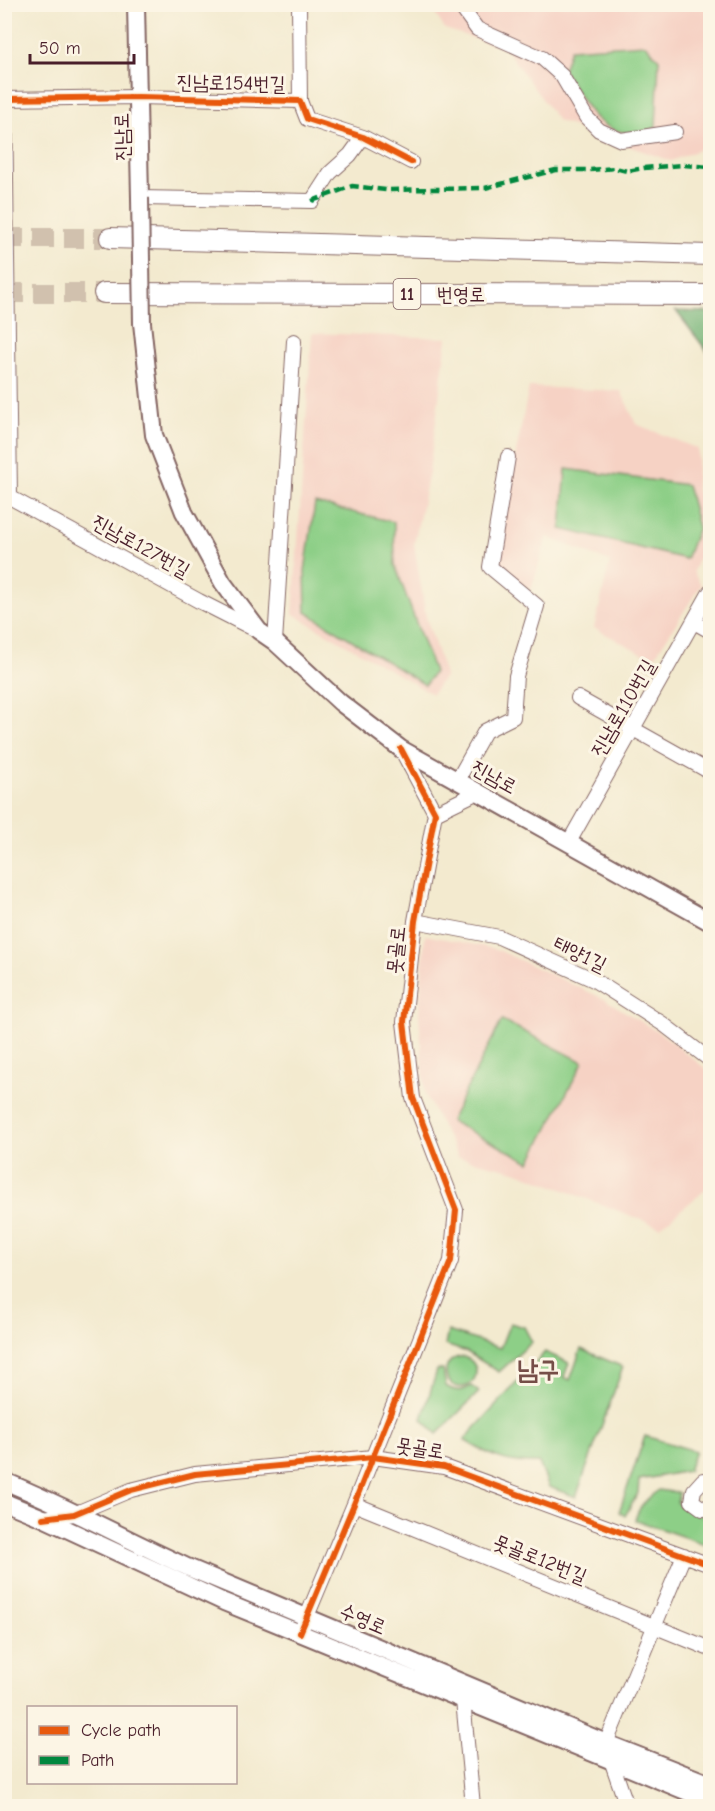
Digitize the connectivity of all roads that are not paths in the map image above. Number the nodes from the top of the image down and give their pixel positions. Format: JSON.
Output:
{"nodes":[{"id":1,"x":136,"y":4,"type":"edge"},
{"id":2,"x":300,"y":4,"type":"edge"},
{"id":3,"x":459,"y":4,"type":"edge"},
{"id":4,"x":138,"y":98,"type":"junction"},
{"id":5,"x":5,"y":99,"type":"edge"},
{"id":6,"x":300,"y":101,"type":"junction"},
{"id":7,"x":675,"y":132,"type":"dead end"},
{"id":8,"x":363,"y":137,"type":"junction"},
{"id":9,"x":411,"y":162,"type":"dead end"},
{"id":10,"x":140,"y":198,"type":"junction"},
{"id":11,"x":110,"y":238,"type":"tunnel mouth"},
{"id":12,"x":711,"y":255,"type":"edge"},
{"id":13,"x":104,"y":293,"type":"tunnel mouth"},
{"id":14,"x":711,"y":295,"type":"edge"},
{"id":15,"x":294,"y":341,"type":"dead end"},
{"id":16,"x":508,"y":457,"type":"dead end"},
{"id":17,"x":7,"y":495,"type":"edge"},
{"id":18,"x":711,"y":592,"type":"edge"},
{"id":19,"x":694,"y":622,"type":"junction"},
{"id":20,"x":259,"y":631,"type":"junction"},
{"id":21,"x":711,"y":631,"type":"edge"},
{"id":22,"x":275,"y":642,"type":"junction"},
{"id":23,"x":578,"y":698,"type":"dead end"},
{"id":24,"x":633,"y":729,"type":"junction"},
{"id":25,"x":401,"y":749,"type":"junction"},
{"id":26,"x":711,"y":772,"type":"edge"},
{"id":27,"x":457,"y":781,"type":"junction"},
{"id":28,"x":478,"y":792,"type":"junction"},
{"id":29,"x":435,"y":813,"type":"junction"},
{"id":30,"x":569,"y":842,"type":"junction"},
{"id":31,"x":415,"y":921,"type":"junction"},
{"id":32,"x":711,"y":922,"type":"edge"},
{"id":33,"x":711,"y":1060,"type":"edge"},
{"id":34,"x":373,"y":1457,"type":"junction"},
{"id":35,"x":4,"y":1481,"type":"edge"},
{"id":36,"x":711,"y":1482,"type":"edge"},
{"id":37,"x":4,"y":1502,"type":"edge"},
{"id":38,"x":354,"y":1504,"type":"junction"},
{"id":39,"x":711,"y":1508,"type":"edge"},
{"id":40,"x":74,"y":1514,"type":"junction"},
{"id":41,"x":43,"y":1518,"type":"junction"},
{"id":42,"x":684,"y":1555,"type":"junction"},
{"id":43,"x":711,"y":1565,"type":"edge"},
{"id":44,"x":303,"y":1626,"type":"junction"},
{"id":45,"x":654,"y":1627,"type":"junction"},
{"id":46,"x":711,"y":1649,"type":"edge"},
{"id":47,"x":462,"y":1700,"type":"junction"},
{"id":48,"x":606,"y":1743,"type":"junction"},
{"id":49,"x":611,"y":1761,"type":"junction"},
{"id":50,"x":711,"y":1784,"type":"edge"},
{"id":51,"x":711,"y":1801,"type":"edge"},
{"id":52,"x":473,"y":1806,"type":"edge"},
{"id":53,"x":627,"y":1806,"type":"edge"}],
"edges":[{"from":1,"to":4,"type":"main road","name":"진남로"},
{"from":2,"to":6,"type":"street"},
{"from":3,"to":7,"type":"street"},
{"from":4,"to":5,"type":"street","name":"진남로154번길"},
{"from":4,"to":6,"type":"street","name":"진남로154번길"},
{"from":4,"to":10,"type":"main road","name":"진남로"},
{"from":5,"to":17,"type":"street"},
{"from":6,"to":8,"type":"street","name":"진남로154번길"},
{"from":8,"to":9,"type":"street","name":"진남로154번길"},
{"from":8,"to":10,"type":"street"},
{"from":10,"to":20,"type":"main road","name":"진남로","bridge":true},
{"from":11,"to":12,"type":"highway"},
{"from":13,"to":14,"type":"highway","name":"번영로","number":"11"},
{"from":15,"to":22,"type":"street"},
{"from":16,"to":27,"type":"street"},
{"from":17,"to":20,"type":"street","name":"진남로127번길"},
{"from":18,"to":19,"type":"street","name":"진남로110번길"},
{"from":19,"to":21,"type":"street"},
{"from":19,"to":24,"type":"street","name":"진남로110번길"},
{"from":20,"to":22,"type":"main road","name":"진남로"},
{"from":22,"to":25,"type":"main road","name":"진남로"},
{"from":23,"to":24,"type":"street"},
{"from":24,"to":26,"type":"street"},
{"from":24,"to":30,"type":"street","name":"진남로110번길"},
{"from":25,"to":27,"type":"main road","name":"진남로"},
{"from":25,"to":29,"type":"street"},
{"from":27,"to":28,"type":"main road","name":"진남로"},
{"from":28,"to":29,"type":"street"},
{"from":28,"to":30,"type":"main road","name":"진남로"},
{"from":29,"to":31,"type":"street","name":"못골로"},
{"from":30,"to":32,"type":"main road","name":"진남로"},
{"from":31,"to":33,"type":"street","name":"태양1길"},
{"from":31,"to":34,"type":"street","name":"못골로"},
{"from":34,"to":38,"type":"street","name":"못골로"},
{"from":34,"to":40,"type":"street","name":"못골로"},
{"from":34,"to":42,"type":"street","name":"못골로"},
{"from":35,"to":40,"type":"main road","name":"수영로"},
{"from":36,"to":39,"type":"street"},
{"from":37,"to":41,"type":"main road","name":"수영로"},
{"from":38,"to":44,"type":"street","name":"못골로"},
{"from":38,"to":45,"type":"street","name":"못골로12번길"},
{"from":40,"to":41,"type":"street","name":"못골로"},
{"from":40,"to":44,"type":"main road","name":"수영로"},
{"from":41,"to":44,"type":"main road","name":"수영로"},
{"from":42,"to":43,"type":"street","name":"못골로"},
{"from":42,"to":45,"type":"street"},
{"from":44,"to":47,"type":"main road","name":"수영로"},
{"from":44,"to":48,"type":"main road","name":"수영로"},
{"from":45,"to":46,"type":"street","name":"못골로12번길"},
{"from":45,"to":48,"type":"street"},
{"from":47,"to":49,"type":"main road","name":"수영로"},
{"from":47,"to":52,"type":"street"},
{"from":48,"to":50,"type":"main road","name":"수영로"},
{"from":49,"to":51,"type":"main road","name":"수영로"},
{"from":49,"to":53,"type":"street"}]}
